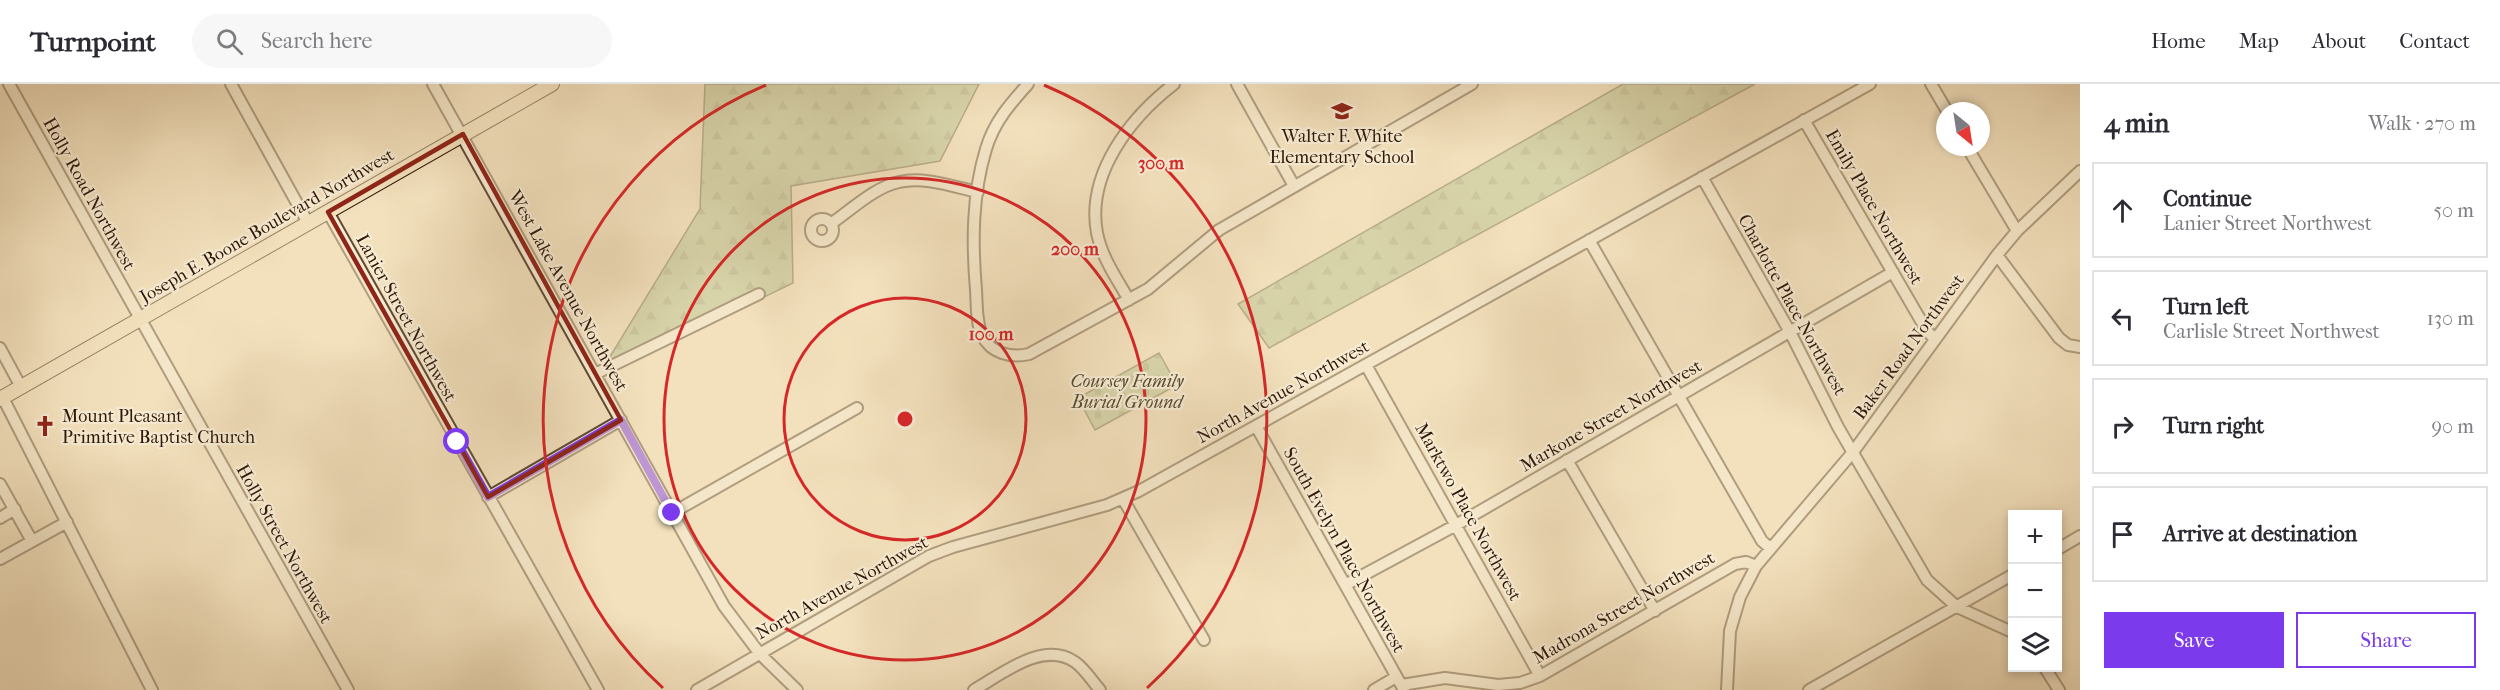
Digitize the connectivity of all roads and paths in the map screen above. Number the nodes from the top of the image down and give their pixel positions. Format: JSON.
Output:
{"nodes":[{"id":1,"x":9,"y":84,"type":"edge"},
{"id":2,"x":231,"y":84,"type":"edge"},
{"id":3,"x":433,"y":84,"type":"edge"},
{"id":4,"x":552,"y":84,"type":"edge"},
{"id":5,"x":1028,"y":84,"type":"edge"},
{"id":6,"x":1174,"y":84,"type":"edge"},
{"id":7,"x":1238,"y":84,"type":"edge"},
{"id":8,"x":1472,"y":84,"type":"edge"},
{"id":9,"x":1870,"y":84,"type":"edge"},
{"id":10,"x":1931,"y":84,"type":"edge"},
{"id":11,"x":1942,"y":102,"type":"edge"},
{"id":12,"x":1804,"y":120,"type":"junction"},
{"id":13,"x":463,"y":134,"type":"junction"},
{"id":14,"x":1972,"y":156,"type":"edge"},
{"id":15,"x":2080,"y":171,"type":"edge"},
{"id":16,"x":1702,"y":177,"type":"junction"},
{"id":17,"x":1294,"y":186,"type":"junction"},
{"id":18,"x":978,"y":192,"type":"junction"},
{"id":19,"x":328,"y":212,"type":"junction"},
{"id":20,"x":308,"y":223,"type":"junction"},
{"id":21,"x":832,"y":223,"type":"dead end"},
{"id":22,"x":2016,"y":231,"type":"junction"},
{"id":23,"x":1589,"y":240,"type":"junction"},
{"id":24,"x":1997,"y":255,"type":"junction"},
{"id":25,"x":1893,"y":272,"type":"junction"},
{"id":26,"x":759,"y":294,"type":"dead end"},
{"id":27,"x":1129,"y":300,"type":"junction"},
{"id":28,"x":139,"y":320,"type":"junction"},
{"id":29,"x":1790,"y":332,"type":"junction"},
{"id":30,"x":1935,"y":339,"type":"junction"},
{"id":31,"x":2080,"y":347,"type":"edge"},
{"id":32,"x":0,"y":348,"type":"edge"},
{"id":33,"x":1366,"y":365,"type":"junction"},
{"id":34,"x":595,"y":374,"type":"junction"},
{"id":35,"x":21,"y":387,"type":"junction"},
{"id":36,"x":1679,"y":396,"type":"junction"},
{"id":37,"x":1,"y":399,"type":"edge"},
{"id":38,"x":857,"y":408,"type":"dead end"},
{"id":39,"x":621,"y":420,"type":"junction"},
{"id":40,"x":1256,"y":426,"type":"junction"},
{"id":41,"x":1853,"y":452,"type":"junction"},
{"id":42,"x":1567,"y":460,"type":"junction"},
{"id":43,"x":0,"y":484,"type":"edge"},
{"id":44,"x":488,"y":497,"type":"junction"},
{"id":45,"x":1124,"y":499,"type":"junction"},
{"id":46,"x":15,"y":509,"type":"junction"},
{"id":47,"x":672,"y":513,"type":"junction"},
{"id":48,"x":0,"y":518,"type":"edge"},
{"id":49,"x":67,"y":522,"type":"junction"},
{"id":50,"x":1456,"y":525,"type":"junction"},
{"id":51,"x":2080,"y":536,"type":"edge"},
{"id":52,"x":32,"y":541,"type":"junction"},
{"id":53,"x":1769,"y":547,"type":"junction"},
{"id":54,"x":2062,"y":547,"type":"edge"},
{"id":55,"x":0,"y":558,"type":"edge"},
{"id":56,"x":1756,"y":566,"type":"junction"},
{"id":57,"x":2008,"y":578,"type":"edge"},
{"id":58,"x":1345,"y":585,"type":"junction"},
{"id":59,"x":1957,"y":607,"type":"junction"},
{"id":60,"x":1655,"y":611,"type":"junction"},
{"id":61,"x":2008,"y":629,"type":"edge"},
{"id":62,"x":1204,"y":640,"type":"dead end"},
{"id":63,"x":760,"y":654,"type":"junction"},
{"id":64,"x":2048,"y":672,"type":"edge"},
{"id":65,"x":1540,"y":676,"type":"junction"},
{"id":66,"x":1401,"y":684,"type":"edge"},
{"id":67,"x":152,"y":690,"type":"edge"},
{"id":68,"x":348,"y":690,"type":"edge"},
{"id":69,"x":598,"y":690,"type":"edge"},
{"id":70,"x":697,"y":690,"type":"edge"},
{"id":71,"x":797,"y":690,"type":"edge"},
{"id":72,"x":974,"y":690,"type":"edge"},
{"id":73,"x":1100,"y":690,"type":"edge"},
{"id":74,"x":1374,"y":690,"type":"edge"},
{"id":75,"x":1727,"y":690,"type":"edge"},
{"id":76,"x":1809,"y":690,"type":"edge"},
{"id":77,"x":2059,"y":690,"type":"edge"}],
"edges":[{"from":1,"to":28,"type":"street","name":"Holly Road Northwest"},
{"from":2,"to":20,"type":"street"},
{"from":3,"to":13,"type":"street","name":"West Lake Avenue Northwest"},
{"from":4,"to":13,"type":"main road","name":"Joseph E. Boone Boulevard Northwest"},
{"from":5,"to":18,"type":"street"},
{"from":6,"to":27,"type":"street"},
{"from":7,"to":17,"type":"street"},
{"from":8,"to":17,"type":"street"},
{"from":9,"to":12,"type":"street","name":"North Avenue Northwest"},
{"from":10,"to":11,"type":"street"},
{"from":12,"to":16,"type":"street","name":"North Avenue Northwest"},
{"from":12,"to":25,"type":"street","name":"Emily Place Northwest"},
{"from":13,"to":19,"type":"main road","name":"Joseph E. Boone Boulevard Northwest"},
{"from":13,"to":34,"type":"street","name":"West Lake Avenue Northwest"},
{"from":14,"to":22,"type":"street"},
{"from":15,"to":22,"type":"street","name":"Baker Road Northwest"},
{"from":16,"to":23,"type":"street","name":"North Avenue Northwest"},
{"from":16,"to":29,"type":"street","name":"Charlotte Place Northwest"},
{"from":17,"to":27,"type":"street"},
{"from":18,"to":21,"type":"street"},
{"from":18,"to":27,"type":"street"},
{"from":19,"to":20,"type":"main road","name":"Joseph E. Boone Boulevard Northwest"},
{"from":19,"to":44,"type":"street","name":"Lanier Street Northwest"},
{"from":20,"to":28,"type":"main road","name":"Joseph E. Boone Boulevard Northwest"},
{"from":22,"to":24,"type":"street","name":"Baker Road Northwest"},
{"from":23,"to":33,"type":"street","name":"North Avenue Northwest"},
{"from":23,"to":36,"type":"street"},
{"from":24,"to":30,"type":"street","name":"Baker Road Northwest"},
{"from":24,"to":31,"type":"street"},
{"from":25,"to":29,"type":"street","name":"Markone Street Northwest"},
{"from":25,"to":30,"type":"street","name":"Emily Place Northwest"},
{"from":26,"to":34,"type":"street"},
{"from":28,"to":35,"type":"main road","name":"Joseph E. Boone Boulevard Northwest"},
{"from":28,"to":68,"type":"street","name":"Holly Street Northwest"},
{"from":29,"to":36,"type":"street","name":"Markone Street Northwest"},
{"from":29,"to":41,"type":"street","name":"Charlotte Place Northwest"},
{"from":30,"to":41,"type":"street","name":"Baker Road Northwest"},
{"from":32,"to":35,"type":"street"},
{"from":33,"to":40,"type":"street","name":"North Avenue Northwest"},
{"from":33,"to":50,"type":"street","name":"Marktwo Place Northwest"},
{"from":34,"to":39,"type":"street","name":"West Lake Avenue Northwest"},
{"from":35,"to":37,"type":"main road","name":"Joseph E. Boone Boulevard Northwest"},
{"from":36,"to":42,"type":"street","name":"Markone Street Northwest"},
{"from":36,"to":53,"type":"street"},
{"from":37,"to":49,"type":"street"},
{"from":38,"to":47,"type":"street"},
{"from":39,"to":44,"type":"street"},
{"from":39,"to":47,"type":"street","name":"West Lake Avenue Northwest"},
{"from":40,"to":45,"type":"street","name":"North Avenue Northwest"},
{"from":40,"to":58,"type":"street","name":"South Evelyn Place Northwest"},
{"from":41,"to":53,"type":"street","name":"Baker Road Northwest"},
{"from":41,"to":59,"type":"street","name":"Charlotte Place Northwest"},
{"from":42,"to":50,"type":"street","name":"Markone Street Northwest"},
{"from":42,"to":60,"type":"street"},
{"from":43,"to":46,"type":"street"},
{"from":44,"to":69,"type":"street","name":"Lanier Street Northwest"},
{"from":45,"to":62,"type":"street"},
{"from":45,"to":63,"type":"street","name":"North Avenue Northwest"},
{"from":46,"to":48,"type":"street"},
{"from":46,"to":52,"type":"street"},
{"from":47,"to":63,"type":"street","name":"West Lake Avenue Northwest"},
{"from":49,"to":52,"type":"street"},
{"from":49,"to":67,"type":"street"},
{"from":50,"to":58,"type":"street","name":"Markone Street Northwest"},
{"from":50,"to":65,"type":"street","name":"Marktwo Place Northwest"},
{"from":51,"to":54,"type":"street"},
{"from":52,"to":55,"type":"street"},
{"from":53,"to":56,"type":"street","name":"Baker Road Northwest"},
{"from":56,"to":60,"type":"street","name":"Madrona Street Northwest"},
{"from":56,"to":75,"type":"street","name":"Baker Road Northwest"},
{"from":57,"to":59,"type":"street"},
{"from":58,"to":66,"type":"street","name":"South Evelyn Place Northwest"},
{"from":59,"to":61,"type":"street","name":"Charlotte Place Northwest"},
{"from":59,"to":76,"type":"street"},
{"from":60,"to":65,"type":"street","name":"Madrona Street Northwest"},
{"from":63,"to":70,"type":"street","name":"North Avenue Northwest"},
{"from":63,"to":71,"type":"street","name":"West Lake Avenue Northwest"},
{"from":64,"to":77,"type":"street"},
{"from":65,"to":66,"type":"street","name":"Madrona Street Northwest"},
{"from":66,"to":74,"type":"street","name":"Madrona Street Northwest"},
{"from":72,"to":73,"type":"street"}]}
